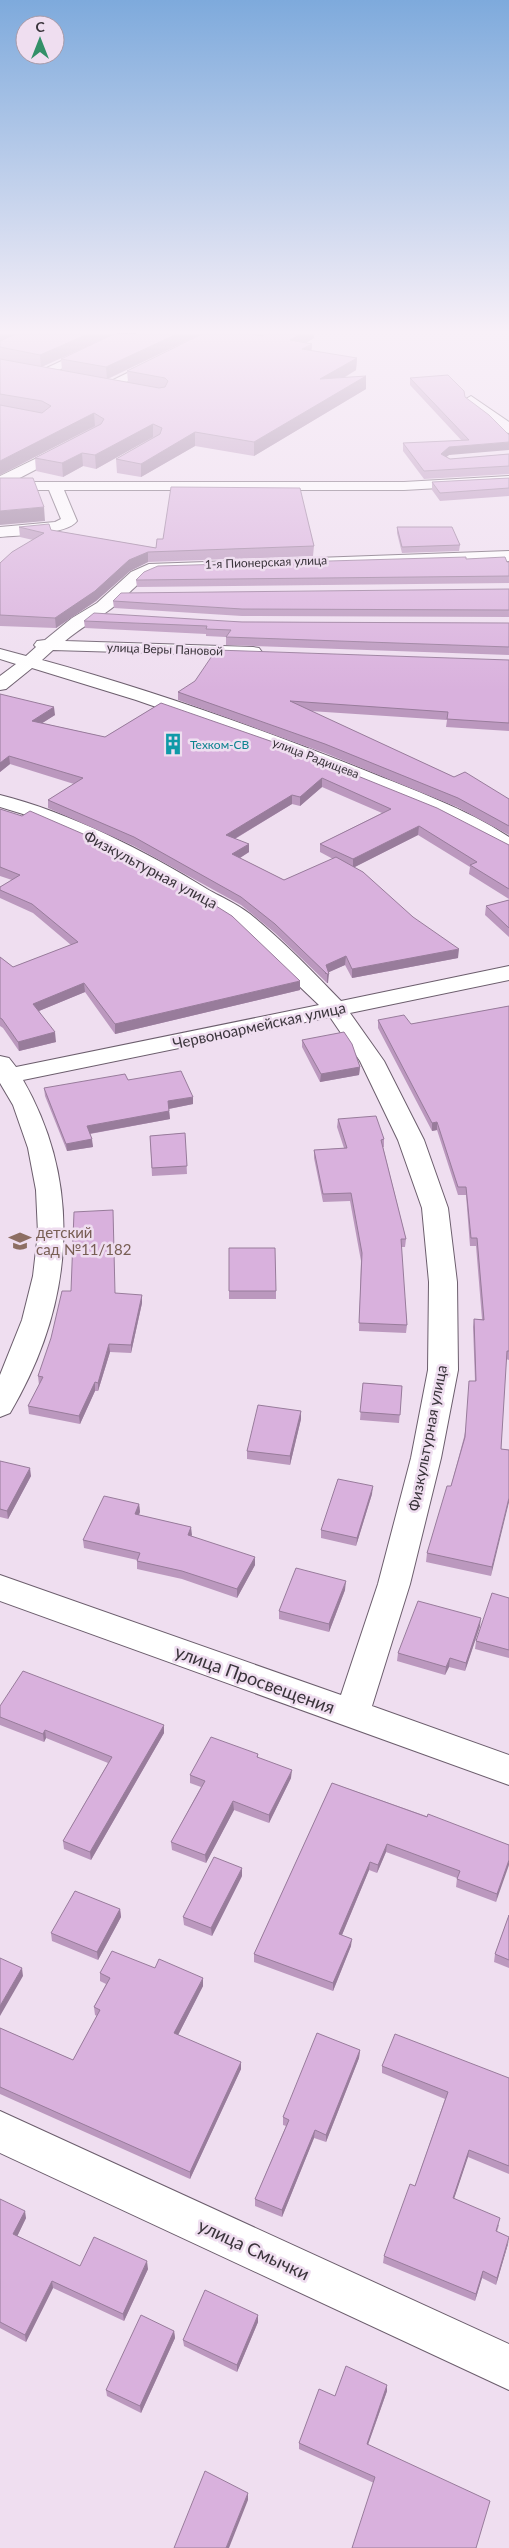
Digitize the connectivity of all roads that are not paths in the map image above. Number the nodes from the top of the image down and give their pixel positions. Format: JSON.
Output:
{"nodes":[{"id":1,"x":55,"y":453,"type":"edge"},
{"id":2,"x":103,"y":472,"type":"dead end"},
{"id":3,"x":509,"y":480,"type":"edge"},
{"id":4,"x":0,"y":482,"type":"edge"},
{"id":5,"x":0,"y":486,"type":"edge"},
{"id":6,"x":55,"y":486,"type":"junction"},
{"id":7,"x":78,"y":487,"type":"junction"},
{"id":8,"x":0,"y":532,"type":"edge"},
{"id":9,"x":509,"y":556,"type":"edge"},
{"id":10,"x":118,"y":594,"type":"junction"},
{"id":11,"x":145,"y":594,"type":"edge"},
{"id":12,"x":90,"y":614,"type":"junction"},
{"id":13,"x":116,"y":616,"type":"edge"},
{"id":14,"x":0,"y":642,"type":"edge"},
{"id":15,"x":51,"y":645,"type":"junction"},
{"id":16,"x":270,"y":653,"type":"edge"},
{"id":17,"x":0,"y":654,"type":"edge"},
{"id":18,"x":30,"y":662,"type":"junction"},
{"id":19,"x":0,"y":685,"type":"edge"},
{"id":20,"x":0,"y":801,"type":"edge"},
{"id":21,"x":509,"y":846,"type":"edge"},
{"id":22,"x":509,"y":973,"type":"edge"},
{"id":23,"x":336,"y":1009,"type":"junction"},
{"id":24,"x":6,"y":1076,"type":"edge"},
{"id":25,"x":0,"y":1406,"type":"edge"},
{"id":26,"x":0,"y":1588,"type":"edge"},
{"id":27,"x":352,"y":1714,"type":"junction"},
{"id":28,"x":509,"y":1770,"type":"edge"},
{"id":29,"x":0,"y":2132,"type":"edge"},
{"id":30,"x":509,"y":2367,"type":"edge"}],
"edges":[{"from":1,"to":4,"type":"street"},
{"from":2,"to":7,"type":"street"},
{"from":3,"to":7,"type":"street"},
{"from":5,"to":6,"type":"street"},
{"from":6,"to":7,"type":"street"},
{"from":6,"to":8,"type":"street"},
{"from":9,"to":10,"type":"street","name":"1-я Пионерская улица"},
{"from":10,"to":11,"type":"street"},
{"from":10,"to":12,"type":"street","name":"1-я Пионерская улица"},
{"from":12,"to":13,"type":"street"},
{"from":12,"to":15,"type":"street","name":"1-я Пионерская улица"},
{"from":14,"to":15,"type":"street","name":"улица Веры Пановой"},
{"from":15,"to":16,"type":"street","name":"улица Веры Пановой"},
{"from":15,"to":18,"type":"street","name":"1-я Пионерская улица"},
{"from":17,"to":18,"type":"street","name":"улица Радищева"},
{"from":18,"to":19,"type":"street","name":"1-я Пионерская улица"},
{"from":18,"to":21,"type":"street","name":"улица Радищева"},
{"from":20,"to":23,"type":"street","name":"Физкультурная улица"},
{"from":22,"to":23,"type":"street","name":"Червоноармейская улица"},
{"from":23,"to":24,"type":"street","name":"Червоноармейская улица"},
{"from":23,"to":27,"type":"street","name":"Физкультурная улица"},
{"from":24,"to":25,"type":"street"},
{"from":26,"to":27,"type":"street","name":"улица Просвещения"},
{"from":27,"to":28,"type":"street","name":"улица Просвещения"},
{"from":29,"to":30,"type":"street","name":"улица Смычки"}]}
